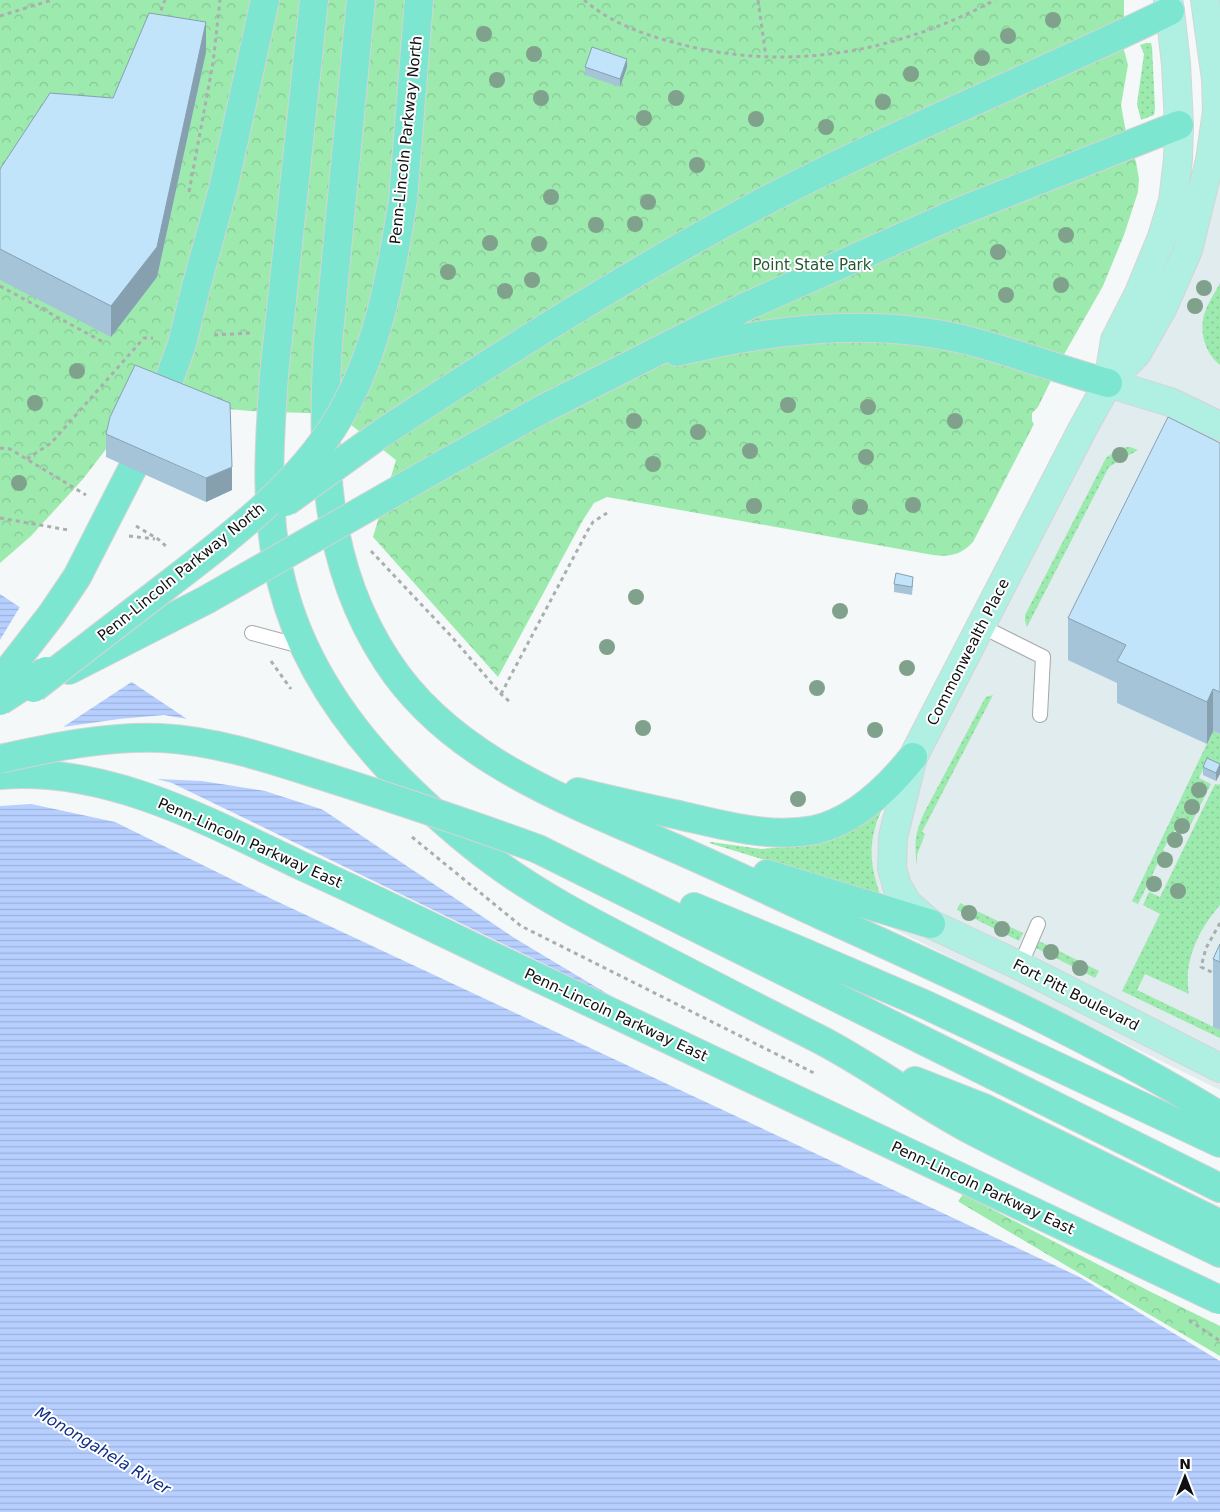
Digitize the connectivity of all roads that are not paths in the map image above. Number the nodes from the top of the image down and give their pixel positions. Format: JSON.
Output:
{"nodes":[{"id":1,"x":246,"y":0,"type":"edge"},
{"id":2,"x":265,"y":0,"type":"edge"},
{"id":3,"x":314,"y":0,"type":"edge"},
{"id":4,"x":361,"y":0,"type":"edge"},
{"id":5,"x":419,"y":0,"type":"edge"},
{"id":6,"x":1195,"y":0,"type":"edge"},
{"id":7,"x":1204,"y":0,"type":"edge"},
{"id":8,"x":1169,"y":6,"type":"edge"},
{"id":9,"x":1218,"y":110,"type":"edge"},
{"id":10,"x":1179,"y":125,"type":"junction"},
{"id":11,"x":224,"y":185,"type":"junction"},
{"id":12,"x":1220,"y":198,"type":"edge"},
{"id":13,"x":1188,"y":250,"type":"junction"},
{"id":14,"x":634,"y":363,"type":"junction"},
{"id":15,"x":1108,"y":384,"type":"junction"},
{"id":16,"x":1220,"y":426,"type":"edge"},
{"id":17,"x":981,"y":626,"type":"junction"},
{"id":18,"x":252,"y":633,"type":"dead end"},
{"id":19,"x":304,"y":647,"type":"junction"},
{"id":20,"x":0,"y":686,"type":"edge"},
{"id":21,"x":34,"y":688,"type":"junction"},
{"id":22,"x":0,"y":700,"type":"edge"},
{"id":23,"x":0,"y":714,"type":"edge"},
{"id":24,"x":1040,"y":715,"type":"dead end"},
{"id":25,"x":913,"y":757,"type":"junction"},
{"id":26,"x":0,"y":759,"type":"edge"},
{"id":27,"x":510,"y":772,"type":"junction"},
{"id":28,"x":0,"y":775,"type":"edge"},
{"id":29,"x":663,"y":843,"type":"junction"},
{"id":30,"x":538,"y":848,"type":"junction"},
{"id":31,"x":931,"y":924,"type":"junction"},
{"id":32,"x":1038,"y":924,"type":"dead end"},
{"id":33,"x":1020,"y":966,"type":"junction"},
{"id":34,"x":844,"y":1052,"type":"junction"},
{"id":35,"x":1220,"y":1068,"type":"edge"},
{"id":36,"x":1220,"y":1116,"type":"edge"},
{"id":37,"x":1220,"y":1143,"type":"edge"},
{"id":38,"x":1220,"y":1188,"type":"edge"},
{"id":39,"x":1220,"y":1224,"type":"edge"},
{"id":40,"x":1220,"y":1253,"type":"edge"},
{"id":41,"x":1220,"y":1300,"type":"edge"}],
"edges":[{"from":1,"to":11,"type":"highway"},
{"from":2,"to":11,"type":"highway"},
{"from":3,"to":19,"type":"highway"},
{"from":4,"to":27,"type":"highway"},
{"from":5,"to":21,"type":"highway","name":"Penn-Lincoln Parkway North","bridge":true},
{"from":6,"to":8,"type":"main road"},
{"from":7,"to":9,"type":"main road","name":"Commonwealth Place"},
{"from":8,"to":10,"type":"main road","name":"Commonwealth Place"},
{"from":8,"to":22,"type":"highway","bridge":true},
{"from":9,"to":10,"type":"main road"},
{"from":9,"to":13,"type":"main road","name":"Commonwealth Place"},
{"from":10,"to":14,"type":"highway"},
{"from":10,"to":15,"type":"main road","name":"Commonwealth Place"},
{"from":11,"to":20,"type":"highway","bridge":true},
{"from":12,"to":13,"type":"main road"},
{"from":13,"to":15,"type":"main road","name":"Commonwealth Place"},
{"from":14,"to":15,"type":"highway"},
{"from":14,"to":21,"type":"highway","bridge":true},
{"from":15,"to":16,"type":"main road"},
{"from":15,"to":17,"type":"main road","name":"Commonwealth Place"},
{"from":17,"to":24,"type":"lane"},
{"from":17,"to":25,"type":"main road","name":"Commonwealth Place"},
{"from":18,"to":19,"type":"lane"},
{"from":19,"to":34,"type":"highway"},
{"from":21,"to":23,"type":"highway","name":"Penn-Lincoln Parkway North"},
{"from":25,"to":27,"type":"highway"},
{"from":25,"to":31,"type":"main road","name":"Commonwealth Place"},
{"from":26,"to":30,"type":"highway","bridge":true},
{"from":27,"to":29,"type":"highway"},
{"from":28,"to":41,"type":"highway","name":"Penn-Lincoln Parkway East","bridge":true},
{"from":29,"to":31,"type":"highway"},
{"from":29,"to":36,"type":"highway"},
{"from":30,"to":37,"type":"highway"},
{"from":30,"to":38,"type":"highway"},
{"from":31,"to":33,"type":"main road","name":"Fort Pitt Boulevard"},
{"from":32,"to":33,"type":"lane"},
{"from":33,"to":35,"type":"main road","name":"Fort Pitt Boulevard"},
{"from":34,"to":39,"type":"highway"},
{"from":34,"to":40,"type":"highway"}]}
